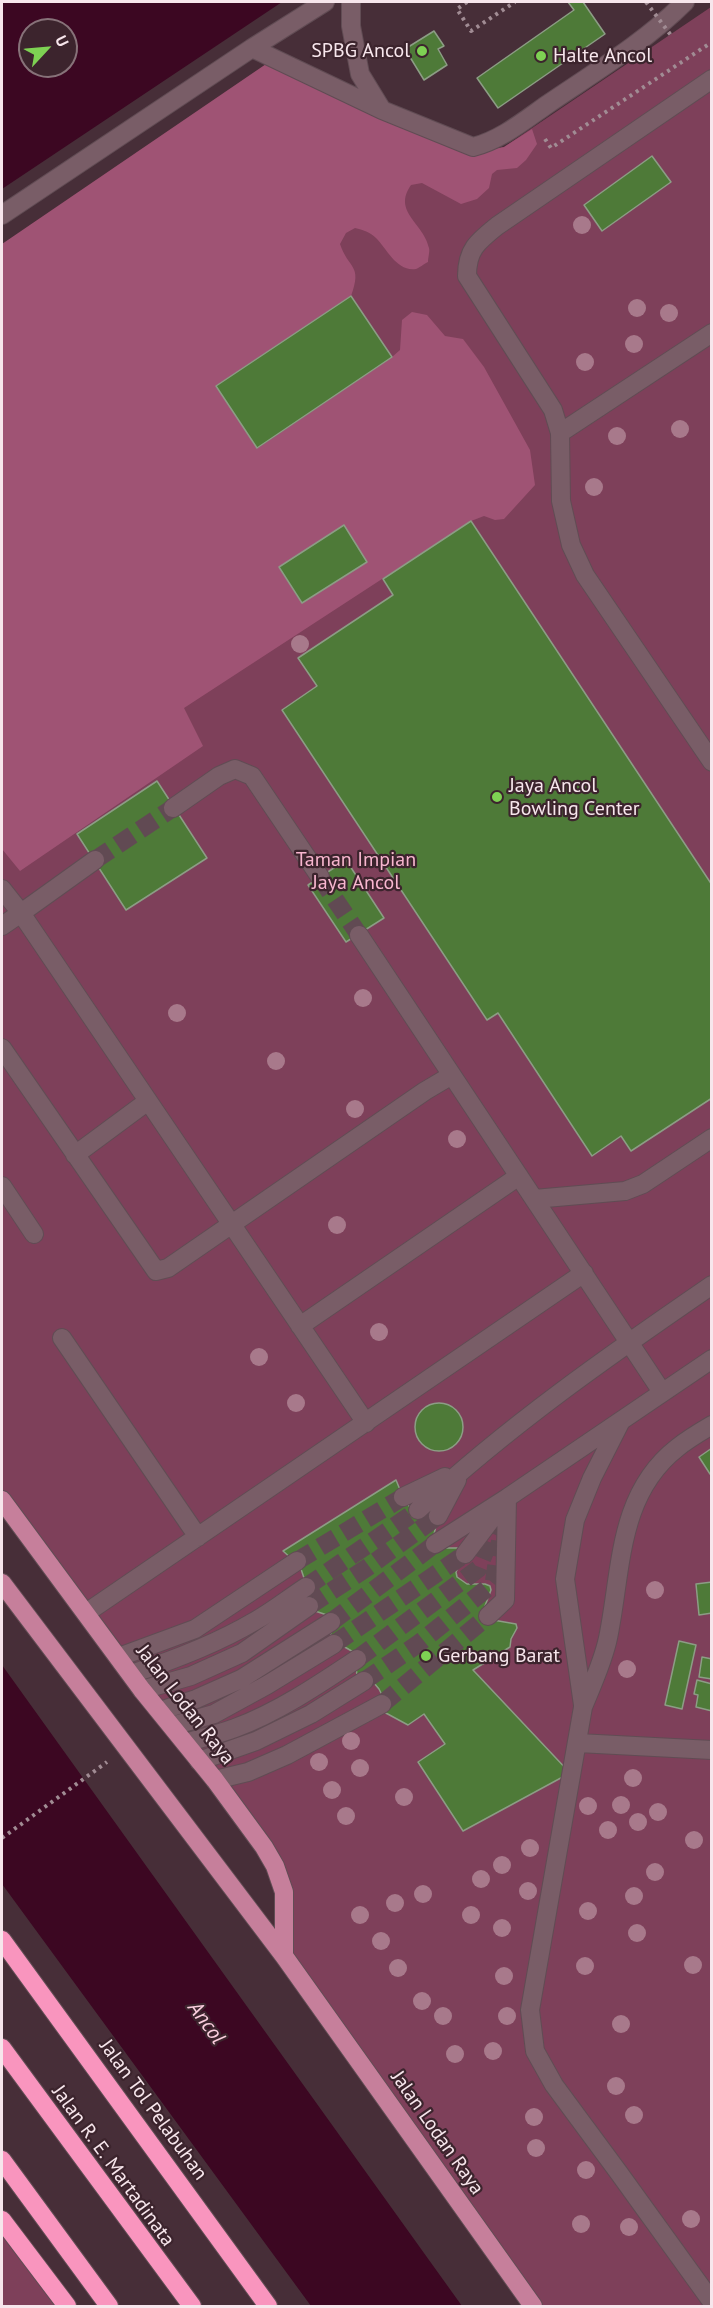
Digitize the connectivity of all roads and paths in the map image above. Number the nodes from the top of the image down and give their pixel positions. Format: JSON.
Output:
{"nodes":[{"id":1,"x":325,"y":2,"type":"edge"},
{"id":2,"x":351,"y":2,"type":"edge"},
{"id":3,"x":467,"y":2,"type":"edge"},
{"id":4,"x":515,"y":2,"type":"edge"},
{"id":5,"x":646,"y":2,"type":"edge"},
{"id":6,"x":685,"y":2,"type":"edge"},
{"id":7,"x":673,"y":38,"type":"dead end"},
{"id":8,"x":711,"y":42,"type":"edge"},
{"id":9,"x":252,"y":48,"type":"junction"},
{"id":10,"x":686,"y":59,"type":"dead end"},
{"id":11,"x":711,"y":79,"type":"edge"},
{"id":12,"x":382,"y":110,"type":"junction"},
{"id":13,"x":2,"y":216,"type":"edge"},
{"id":14,"x":711,"y":333,"type":"edge"},
{"id":15,"x":560,"y":433,"type":"junction"},
{"id":16,"x":711,"y":762,"type":"edge"},
{"id":17,"x":173,"y":808,"type":"tunnel mouth"},
{"id":18,"x":95,"y":860,"type":"tunnel mouth"},
{"id":19,"x":320,"y":877,"type":"tunnel mouth"},
{"id":20,"x":2,"y":889,"type":"edge"},
{"id":21,"x":21,"y":913,"type":"junction"},
{"id":22,"x":2,"y":926,"type":"edge"},
{"id":23,"x":358,"y":935,"type":"tunnel mouth"},
{"id":24,"x":2,"y":1048,"type":"edge"},
{"id":25,"x":452,"y":1075,"type":"junction"},
{"id":26,"x":148,"y":1101,"type":"junction"},
{"id":27,"x":711,"y":1138,"type":"edge"},
{"id":28,"x":75,"y":1155,"type":"junction"},
{"id":29,"x":519,"y":1176,"type":"junction"},
{"id":30,"x":2,"y":1186,"type":"edge"},
{"id":31,"x":534,"y":1199,"type":"junction"},
{"id":32,"x":230,"y":1223,"type":"junction"},
{"id":33,"x":34,"y":1234,"type":"dead end"},
{"id":34,"x":584,"y":1273,"type":"junction"},
{"id":35,"x":711,"y":1285,"type":"edge"},
{"id":36,"x":300,"y":1326,"type":"junction"},
{"id":37,"x":62,"y":1338,"type":"dead end"},
{"id":38,"x":629,"y":1342,"type":"junction"},
{"id":39,"x":711,"y":1359,"type":"edge"},
{"id":40,"x":662,"y":1392,"type":"junction"},
{"id":41,"x":623,"y":1418,"type":"junction"},
{"id":42,"x":366,"y":1423,"type":"junction"},
{"id":43,"x":711,"y":1425,"type":"edge"},
{"id":44,"x":463,"y":1468,"type":"junction"},
{"id":45,"x":403,"y":1497,"type":"tunnel mouth"},
{"id":46,"x":507,"y":1498,"type":"junction"},
{"id":47,"x":2,"y":1500,"type":"edge"},
{"id":48,"x":418,"y":1510,"type":"tunnel mouth"},
{"id":49,"x":438,"y":1516,"type":"tunnel mouth"},
{"id":50,"x":198,"y":1537,"type":"junction"},
{"id":51,"x":435,"y":1544,"type":"tunnel mouth"},
{"id":52,"x":465,"y":1554,"type":"tunnel mouth"},
{"id":53,"x":297,"y":1561,"type":"tunnel mouth"},
{"id":54,"x":2,"y":1583,"type":"edge"},
{"id":55,"x":306,"y":1587,"type":"tunnel mouth"},
{"id":56,"x":309,"y":1606,"type":"tunnel mouth"},
{"id":57,"x":86,"y":1613,"type":"junction"},
{"id":58,"x":488,"y":1616,"type":"tunnel mouth"},
{"id":59,"x":331,"y":1622,"type":"tunnel mouth"},
{"id":60,"x":334,"y":1644,"type":"tunnel mouth"},
{"id":61,"x":119,"y":1657,"type":"junction"},
{"id":62,"x":357,"y":1659,"type":"tunnel mouth"},
{"id":63,"x":131,"y":1674,"type":"junction"},
{"id":64,"x":364,"y":1681,"type":"tunnel mouth"},
{"id":65,"x":142,"y":1690,"type":"junction"},
{"id":66,"x":382,"y":1704,"type":"tunnel mouth"},
{"id":67,"x":583,"y":1707,"type":"junction"},
{"id":68,"x":160,"y":1711,"type":"junction"},
{"id":69,"x":172,"y":1726,"type":"junction"},
{"id":70,"x":185,"y":1743,"type":"junction"},
{"id":71,"x":578,"y":1743,"type":"junction"},
{"id":72,"x":711,"y":1750,"type":"edge"},
{"id":73,"x":199,"y":1761,"type":"junction"},
{"id":74,"x":89,"y":1775,"type":"dead end"},
{"id":75,"x":215,"y":1780,"type":"junction"},
{"id":76,"x":2,"y":1838,"type":"edge"},
{"id":77,"x":2,"y":1940,"type":"edge"},
{"id":78,"x":284,"y":1956,"type":"junction"},
{"id":79,"x":2,"y":2050,"type":"edge"},
{"id":80,"x":2,"y":2160,"type":"edge"},
{"id":81,"x":2,"y":2220,"type":"edge"},
{"id":82,"x":711,"y":2302,"type":"edge"},
{"id":83,"x":67,"y":2307,"type":"edge"},
{"id":84,"x":110,"y":2307,"type":"edge"},
{"id":85,"x":189,"y":2307,"type":"edge"},
{"id":86,"x":268,"y":2307,"type":"edge"},
{"id":87,"x":533,"y":2307,"type":"edge"}],
"edges":[{"from":1,"to":9,"type":"street"},
{"from":2,"to":12,"type":"street"},
{"from":3,"to":4,"type":"path"},
{"from":5,"to":7,"type":"path","bridge":true},
{"from":6,"to":12,"type":"street"},
{"from":8,"to":10,"type":"path"},
{"from":9,"to":12,"type":"street"},
{"from":9,"to":13,"type":"street"},
{"from":11,"to":15,"type":"street"},
{"from":14,"to":15,"type":"street"},
{"from":15,"to":16,"type":"street"},
{"from":17,"to":19,"type":"street"},
{"from":18,"to":21,"type":"street"},
{"from":20,"to":21,"type":"street"},
{"from":21,"to":22,"type":"street"},
{"from":21,"to":26,"type":"street"},
{"from":23,"to":25,"type":"street"},
{"from":24,"to":28,"type":"street"},
{"from":25,"to":29,"type":"street"},
{"from":25,"to":32,"type":"street"},
{"from":26,"to":28,"type":"street"},
{"from":26,"to":32,"type":"street"},
{"from":27,"to":31,"type":"street"},
{"from":28,"to":32,"type":"street"},
{"from":29,"to":31,"type":"street"},
{"from":29,"to":36,"type":"street"},
{"from":30,"to":33,"type":"street"},
{"from":31,"to":34,"type":"street"},
{"from":32,"to":36,"type":"street"},
{"from":34,"to":38,"type":"street"},
{"from":34,"to":42,"type":"street"},
{"from":35,"to":38,"type":"street"},
{"from":36,"to":42,"type":"street"},
{"from":37,"to":50,"type":"street"},
{"from":38,"to":40,"type":"street"},
{"from":38,"to":44,"type":"street"},
{"from":39,"to":40,"type":"street"},
{"from":40,"to":41,"type":"street"},
{"from":41,"to":46,"type":"street"},
{"from":41,"to":67,"type":"street"},
{"from":42,"to":50,"type":"street"},
{"from":43,"to":67,"type":"street"},
{"from":44,"to":45,"type":"street"},
{"from":44,"to":48,"type":"street"},
{"from":44,"to":49,"type":"street"},
{"from":46,"to":51,"type":"street"},
{"from":46,"to":52,"type":"street"},
{"from":46,"to":58,"type":"street"},
{"from":47,"to":57,"type":"main road","name":"Jalan Lodan Raya"},
{"from":50,"to":57,"type":"street"},
{"from":53,"to":61,"type":"street"},
{"from":54,"to":78,"type":"main road","name":"Jalan Lodan Raya"},
{"from":55,"to":63,"type":"street"},
{"from":56,"to":65,"type":"street"},
{"from":57,"to":61,"type":"main road","name":"Jalan Lodan Raya"},
{"from":59,"to":68,"type":"street"},
{"from":60,"to":69,"type":"street"},
{"from":61,"to":63,"type":"main road","name":"Jalan Lodan Raya"},
{"from":62,"to":70,"type":"street"},
{"from":63,"to":65,"type":"main road","name":"Jalan Lodan Raya"},
{"from":64,"to":73,"type":"street"},
{"from":65,"to":68,"type":"main road","name":"Jalan Lodan Raya"},
{"from":66,"to":75,"type":"street"},
{"from":67,"to":71,"type":"street"},
{"from":68,"to":69,"type":"main road","name":"Jalan Lodan Raya"},
{"from":69,"to":70,"type":"main road","name":"Jalan Lodan Raya"},
{"from":70,"to":73,"type":"main road","name":"Jalan Lodan Raya"},
{"from":71,"to":72,"type":"street"},
{"from":71,"to":82,"type":"street"},
{"from":73,"to":75,"type":"main road","name":"Jalan Lodan Raya"},
{"from":74,"to":76,"type":"path"},
{"from":75,"to":78,"type":"main road","name":"Jalan Lodan Raya"},
{"from":77,"to":86,"type":"highway","name":"Jalan Tol Pelabuhan"},
{"from":78,"to":87,"type":"main road","name":"Jalan Lodan Raya"},
{"from":79,"to":85,"type":"highway"},
{"from":80,"to":84,"type":"highway"},
{"from":81,"to":83,"type":"highway"}]}
